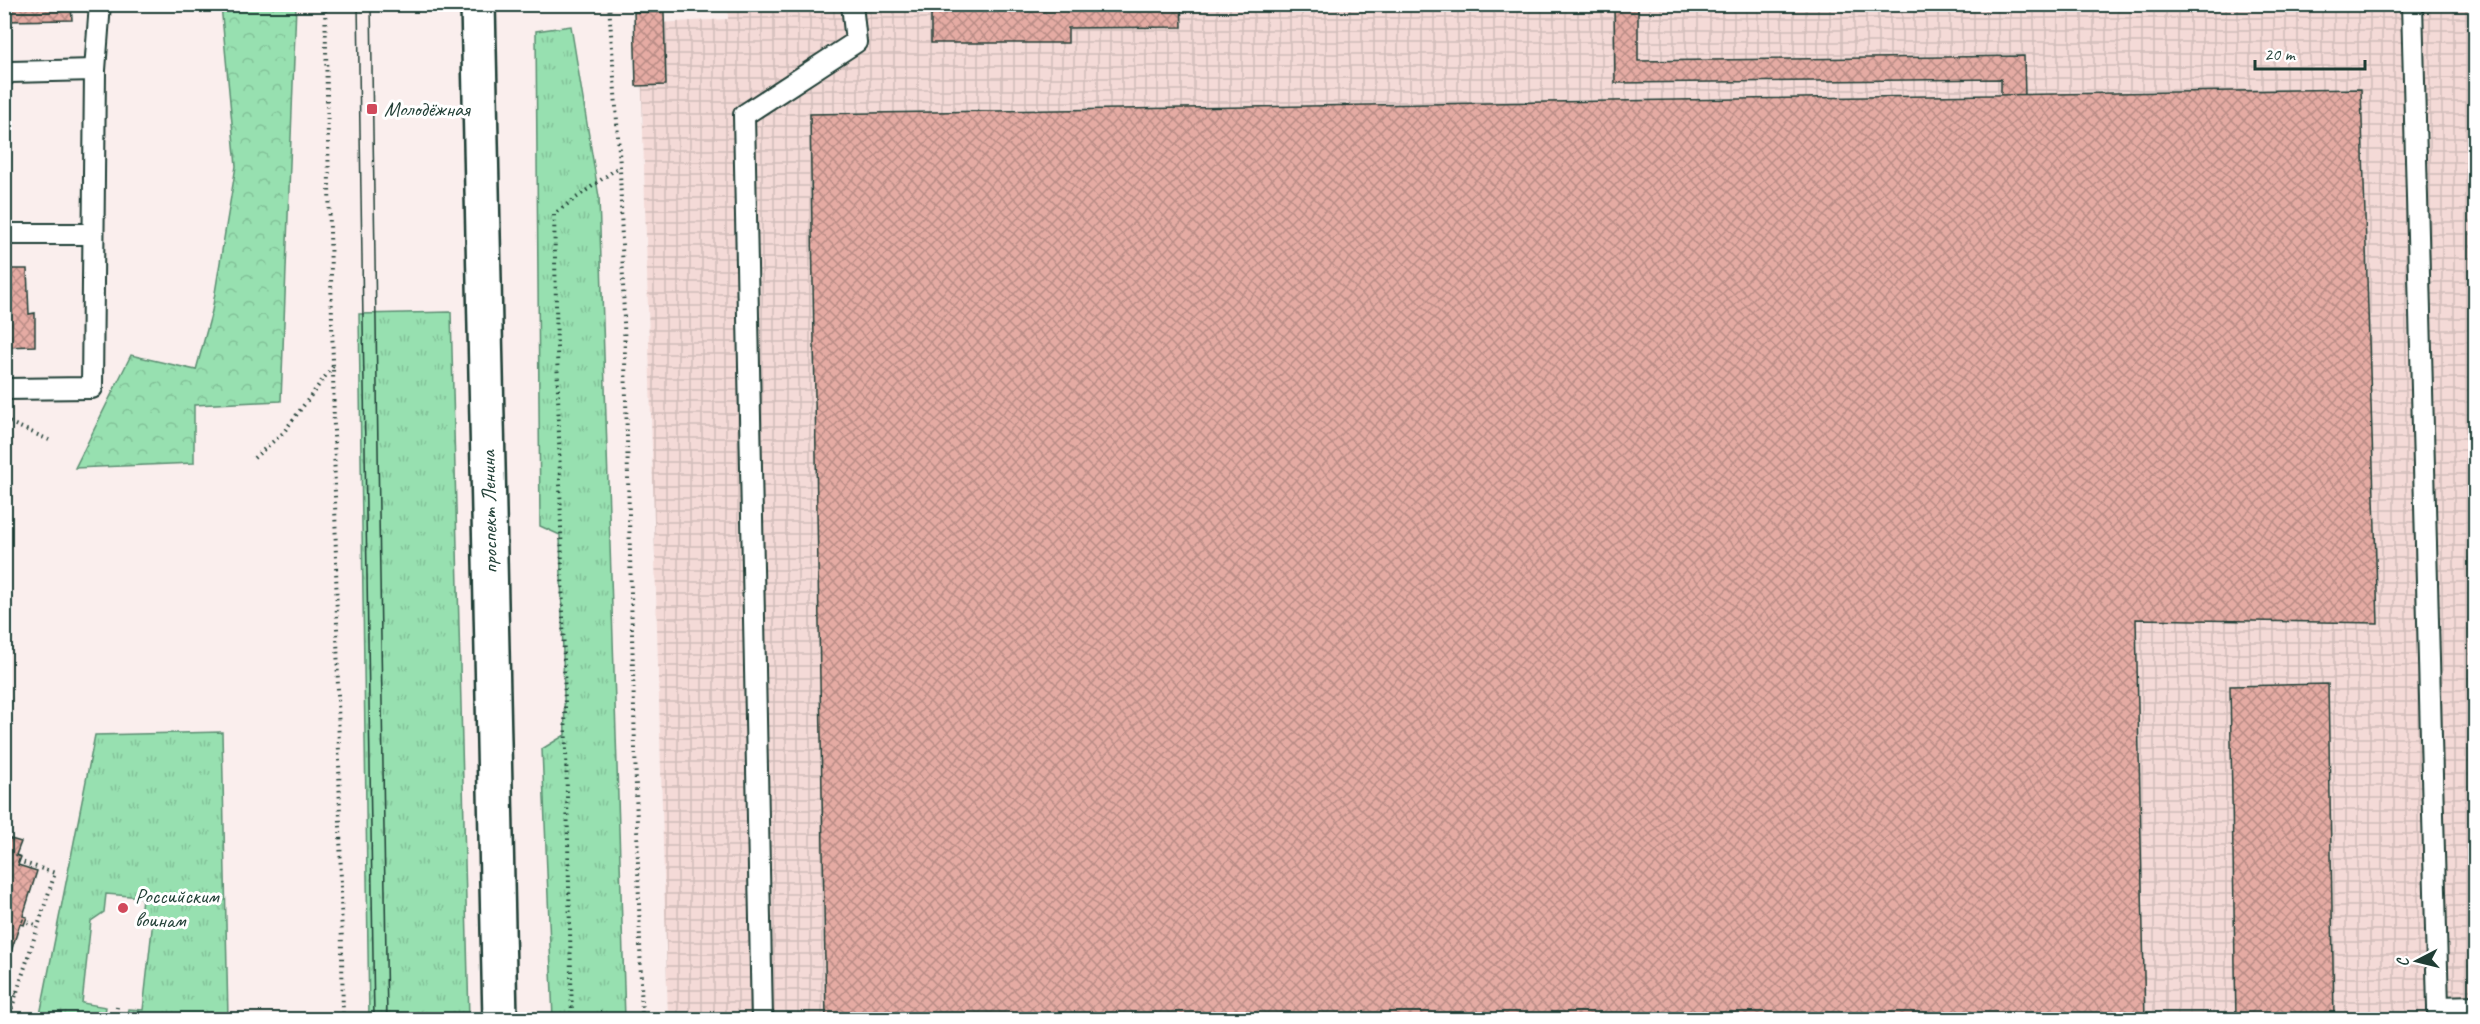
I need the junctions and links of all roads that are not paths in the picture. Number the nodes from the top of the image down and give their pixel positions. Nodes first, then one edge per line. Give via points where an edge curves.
1 (100, 4) edge
2 (477, 4) edge
3 (852, 4) edge
4 (2412, 4) edge
5 (95, 70) junction
6 (4, 76) edge
7 (4, 234) edge
8 (93, 234) junction
9 (4, 389) edge
10 (2475, 1006) edge
11 (2438, 1013) edge
12 (500, 1020) edge
13 (762, 1020) edge

1 - 5 lane
2 - 12 main road, проспект Ленина
3 - 13 lane via 855,42 744,115
4 - 11 lane
5 - 6 lane via 10,72
5 - 8 lane
7 - 8 lane
8 - 9 lane via 92,388
10 - 11 lane

